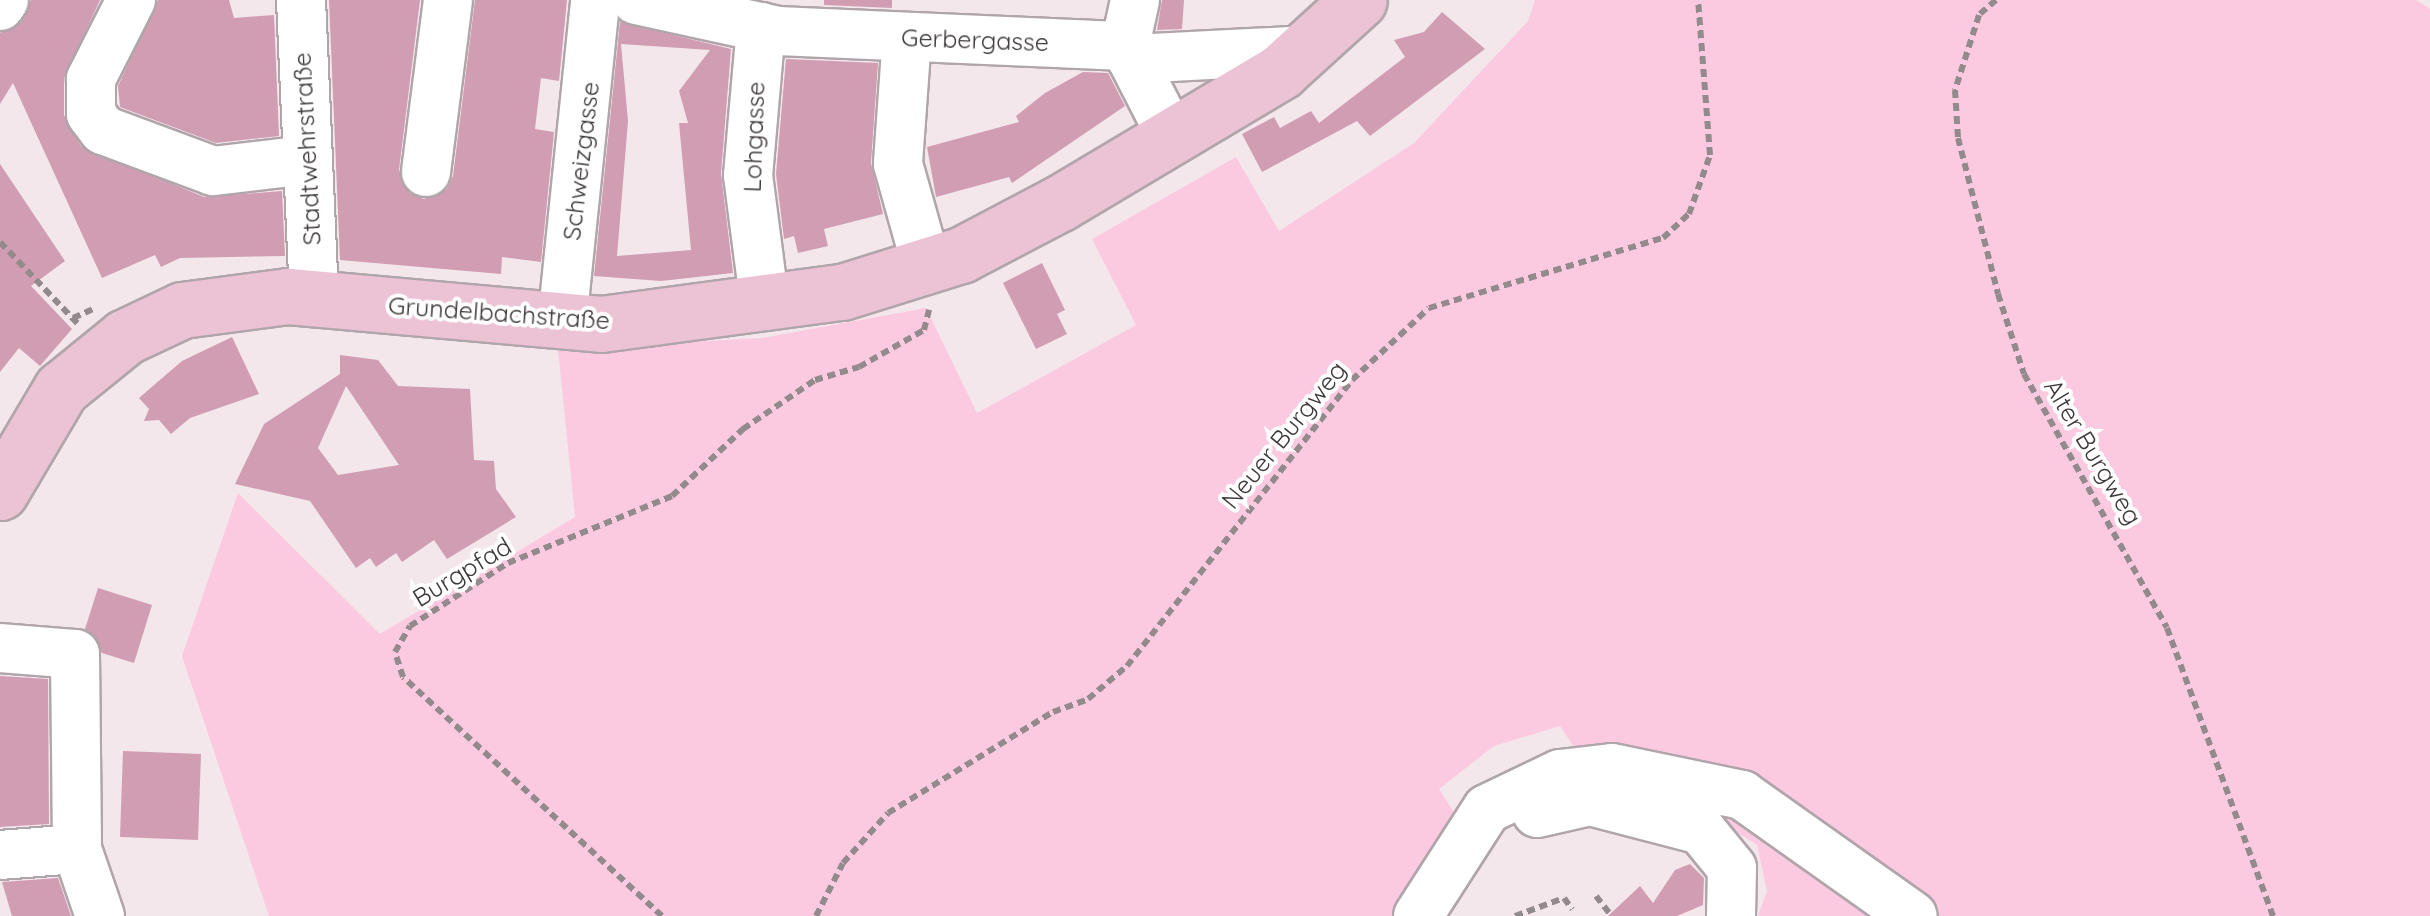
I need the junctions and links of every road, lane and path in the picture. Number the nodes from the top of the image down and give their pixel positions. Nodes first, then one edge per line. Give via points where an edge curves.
1 (130, 0) edge
2 (301, 0) edge
3 (448, 0) edge
4 (595, 0) edge
5 (636, 0) edge
6 (1135, 0) edge
7 (1358, 0) edge
8 (1698, 0) edge
9 (1996, 0) edge
10 (736, 15) edge
11 (882, 25) edge
12 (1309, 50) junction
13 (1128, 53) junction
14 (1173, 139) junction
15 (307, 160) junction
16 (426, 172) dead end
17 (0, 242) edge
18 (926, 268) junction
19 (314, 298) junction
20 (91, 304) dead end
21 (765, 306) junction
22 (562, 322) junction
23 (884, 353) dead end
24 (0, 492) edge
25 (0, 648) edge
26 (1458, 848) junction
27 (77, 849) junction
28 (0, 856) edge
29 (1596, 896) dead end
30 (1572, 909) dead end
31 (1610, 914) edge
32 (1908, 915) edge
33 (100, 916) edge
34 (662, 916) edge
35 (816, 916) edge
36 (1418, 916) edge
37 (1515, 916) edge
38 (1731, 916) edge
39 (2273, 916) edge

1 - 15 street via 91,80 90,114 103,130 213,171
2 - 15 street, Stadtwehrstraße
3 - 16 street
4 - 22 street, Schweizgasse
5 - 10 street, Gerbergasse
6 - 13 street
7 - 12 main road, Grundelbachstraße
8 - 35 path, Neuer Burgweg via 1710,156 1689,214 1663,238 1429,308 1352,380 1127,666 1088,699 1053,712 888,812 843,863
9 - 39 path, Alter Burgweg via 1979,15 1955,90 1958,138 1998,294 2024,374 2166,628
10 - 11 street, Gerbergasse
10 - 21 street, Lohgasse
11 - 13 street, Gerbergasse
11 - 18 street via 898,164
12 - 13 street, Gerbergasse
12 - 14 main road, Grundelbachstraße
13 - 14 street
14 - 18 main road, Grundelbachstraße via 998,238
15 - 19 street, Stadtwehrstraße
17 - 20 path via 73,318
18 - 21 main road, Grundelbachstraße
19 - 22 main road, Grundelbachstraße
19 - 24 main road, Grundelbachstraße via 213,304 124,337 61,389
21 - 22 main road, Grundelbachstraße
23 - 34 path, Burgpfad via 814,380 744,429 672,496 508,564 439,604 395,652 403,677
25 - 27 street via 76,654
26 - 32 street via 1487,809 1560,774 1612,768 1742,795
26 - 36 street
26 - 38 street via 1494,840 1534,814 1590,801 1659,814 1701,830 1732,868
27 - 28 street
27 - 33 street
29 - 31 path
30 - 37 path via 1564,898

